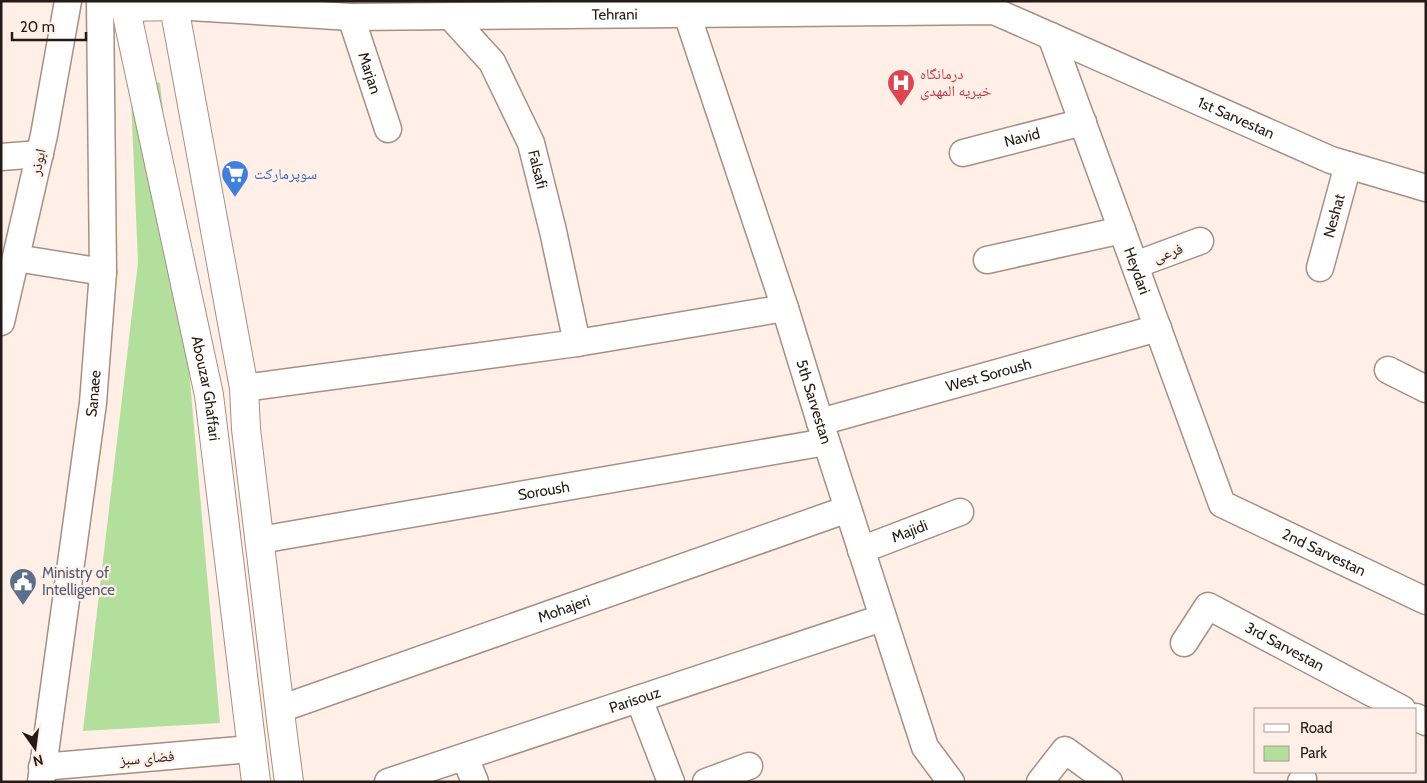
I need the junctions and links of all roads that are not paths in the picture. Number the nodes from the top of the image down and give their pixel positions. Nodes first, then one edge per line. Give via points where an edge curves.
1 (68, 1) edge
2 (100, 1) edge
3 (125, 4) edge
4 (173, 4) edge
5 (688, 14) junction
6 (451, 17) junction
7 (351, 18) junction
8 (1051, 36) junction
9 (1082, 122) junction
10 (388, 129) dead end
11 (963, 153) dead end
12 (40, 154) junction
13 (1, 157) edge
14 (1348, 165) junction
15 (1426, 188) edge
16 (1122, 230) junction
17 (1200, 242) dead end
18 (16, 258) junction
19 (987, 260) dead end
20 (1135, 265) junction
21 (1320, 268) dead end
22 (103, 272) junction
23 (785, 308) junction
24 (1, 322) edge
25 (1158, 328) junction
26 (577, 344) junction
27 (1388, 370) dead end
28 (244, 388) junction
29 (1426, 389) edge
30 (823, 432) junction
31 (1222, 504) joint
32 (848, 509) junction
33 (960, 512) dead end
34 (260, 540) junction
35 (861, 550) junction
36 (1426, 600) edge
37 (882, 618) junction
38 (1184, 643) dead end
39 (639, 699) junction
40 (1400, 708) edge
41 (280, 709) junction
42 (251, 749) junction
43 (465, 757) junction
44 (749, 766) dead end
45 (42, 775) edge
46 (256, 782) edge
47 (289, 782) edge
48 (388, 782) edge
49 (475, 782) edge
50 (670, 782) edge
51 (706, 782) edge
52 (951, 782) edge
53 (1040, 782) edge
54 (1109, 782) edge

1 - 12 street, ابوذر
2 - 22 street, Sanaee
3 - 4 main road
3 - 42 main road, Abouzar Ghaffari via 209,395
4 - 7 street, Tehrani
4 - 28 main road
5 - 6 street, Tehrani
5 - 8 street, Tehrani via 994,11
5 - 23 street, 5th Sarvestan
6 - 7 street, Tehrani
6 - 26 street, Falsafi via 492,62 531,143
7 - 10 street, Marjan
8 - 9 street, Heydari
8 - 14 street, 1st Sarvestan
9 - 11 street, Navid
9 - 16 street, Heydari
12 - 13 street
12 - 18 street, ابوذر
14 - 15 street, 1st Sarvestan
14 - 21 street, Neshat
16 - 19 street
16 - 20 street, Heydari
17 - 20 street, فرعی
18 - 22 street
18 - 24 street, ابوذر
20 - 25 street, Heydari
22 - 45 street, Sanaee via 93,403
23 - 26 street
23 - 30 street, 5th Sarvestan
25 - 30 street, West Soroush
25 - 31 street, Heydari
26 - 28 street
27 - 29 street
28 - 34 main road
30 - 32 street, 5th Sarvestan
30 - 34 street, Soroush
31 - 36 street, 2nd Sarvestan
32 - 35 street, 5th Sarvestan
32 - 41 street, Mohajeri
33 - 35 street, Majidi
34 - 41 main road
35 - 37 street, 5th Sarvestan
37 - 39 street, Parisouz
37 - 52 street, 5th Sarvestan via 925,747
38 - 40 street, 3rd Sarvestan via 1208,606
39 - 43 street, Parisouz
39 - 50 street
41 - 47 main road
42 - 45 street, فضای سبز
42 - 46 main road, Abouzar Ghaffari
43 - 48 street, Parisouz
43 - 49 street
44 - 51 street
53 - 54 street via 1065,750

